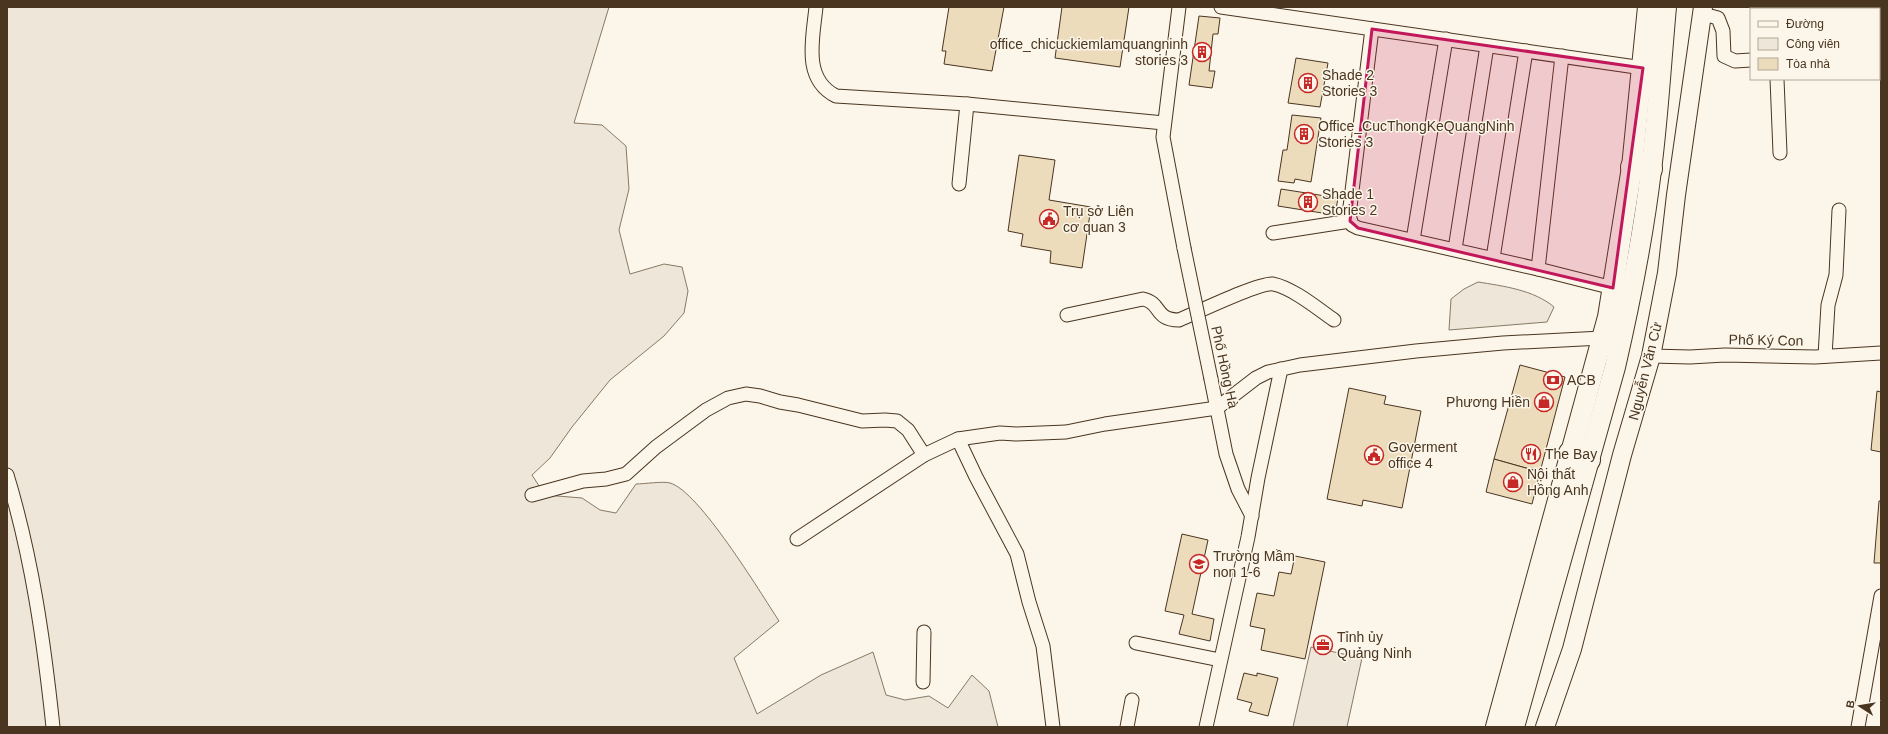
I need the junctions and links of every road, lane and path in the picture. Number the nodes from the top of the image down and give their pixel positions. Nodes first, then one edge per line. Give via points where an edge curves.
1 (816, 7) edge
2 (1179, 7) edge
3 (1221, 7) edge
4 (1648, 7) edge
5 (1666, 7) edge
6 (1703, 10) edge
7 (1372, 29) junction
8 (1446, 39) junction
9 (1487, 46) junction
10 (1526, 52) junction
11 (1562, 56) junction
12 (1750, 60) edge
13 (1642, 68) junction
14 (1777, 80) edge
15 (967, 104) junction
16 (1164, 123) junction
17 (1780, 153) dead end
18 (1642, 168) junction
19 (959, 184) dead end
20 (1839, 210) dead end
21 (1350, 221) junction
22 (1273, 233) dead end
23 (1413, 240) junction
24 (1454, 249) junction
25 (1493, 258) junction
26 (1538, 269) junction
27 (1613, 288) junction
28 (1067, 315) dead end
29 (1334, 320) dead end
30 (1602, 338) junction
31 (1877, 355) edge
32 (1651, 356) junction
33 (1825, 356) junction
34 (1281, 369) junction
35 (1217, 408) junction
36 (958, 439) junction
37 (924, 455) junction
38 (1580, 456) junction
39 (7, 475) edge
40 (532, 495) dead end
41 (1252, 516) junction
42 (797, 539) dead end
43 (1881, 596) edge
44 (924, 632) dead end
45 (1136, 643) dead end
46 (1220, 660) junction
47 (923, 682) dead end
48 (1132, 700) dead end
49 (53, 727) edge
50 (1053, 727) edge
51 (1127, 727) edge
52 (1206, 727) edge
53 (1496, 727) edge
54 (1514, 727) edge
55 (1545, 727) edge
56 (1858, 727) edge

1 - 15 street via 811,59 819,83 828,92 836,96
2 - 16 street, Phố Hồng Hà
3 - 7 street
4 - 13 main road
5 - 18 main road
6 - 12 street via 1718,18 1721,24 1724,56 1735,61
6 - 32 street, Nguyễn Văn Cừ via 1667,273
7 - 8 street
7 - 21 street
8 - 9 street
8 - 23 street
9 - 10 street
9 - 24 street
10 - 11 street
10 - 25 street
11 - 13 street
11 - 26 street
13 - 18 main road
14 - 17 street
15 - 16 street
15 - 19 street
16 - 35 street, Phố Hồng Hà, bridge via 1164,147
18 - 27 main road
18 - 38 main road via 1636,274 1624,331
20 - 33 street via 1836,275 1828,305
21 - 22 street
21 - 23 street via 1358,228
23 - 24 street
24 - 25 street
25 - 26 street
26 - 27 street
27 - 30 main road
28 - 29 street via 1143,299 1155,305 1161,315 1168,320 1179,320 1256,287 1272,284 1302,298
30 - 34 street via 1424,350
30 - 38 main road
31 - 33 street, Phố Ký Con
32 - 33 street, Phố Ký Con
32 - 55 street, Nguyễn Văn Cừ via 1620,463 1572,649
34 - 35 street via 1256,378
34 - 41 street
35 - 36 street via 1066,432 1000,433
35 - 41 street, Phố Hồng Hà via 1226,454
36 - 37 street
36 - 50 street via 1017,554 1029,602 1044,646
37 - 40 street via 908,430 897,421 862,421 746,394 728,398 706,410 656,447 626,474 583,481
37 - 42 street
38 - 53 main road
38 - 54 main road
39 - 49 street via 31,574 45,651
41 - 46 street
43 - 56 street
44 - 47 street
45 - 46 street
46 - 52 street
48 - 51 street

